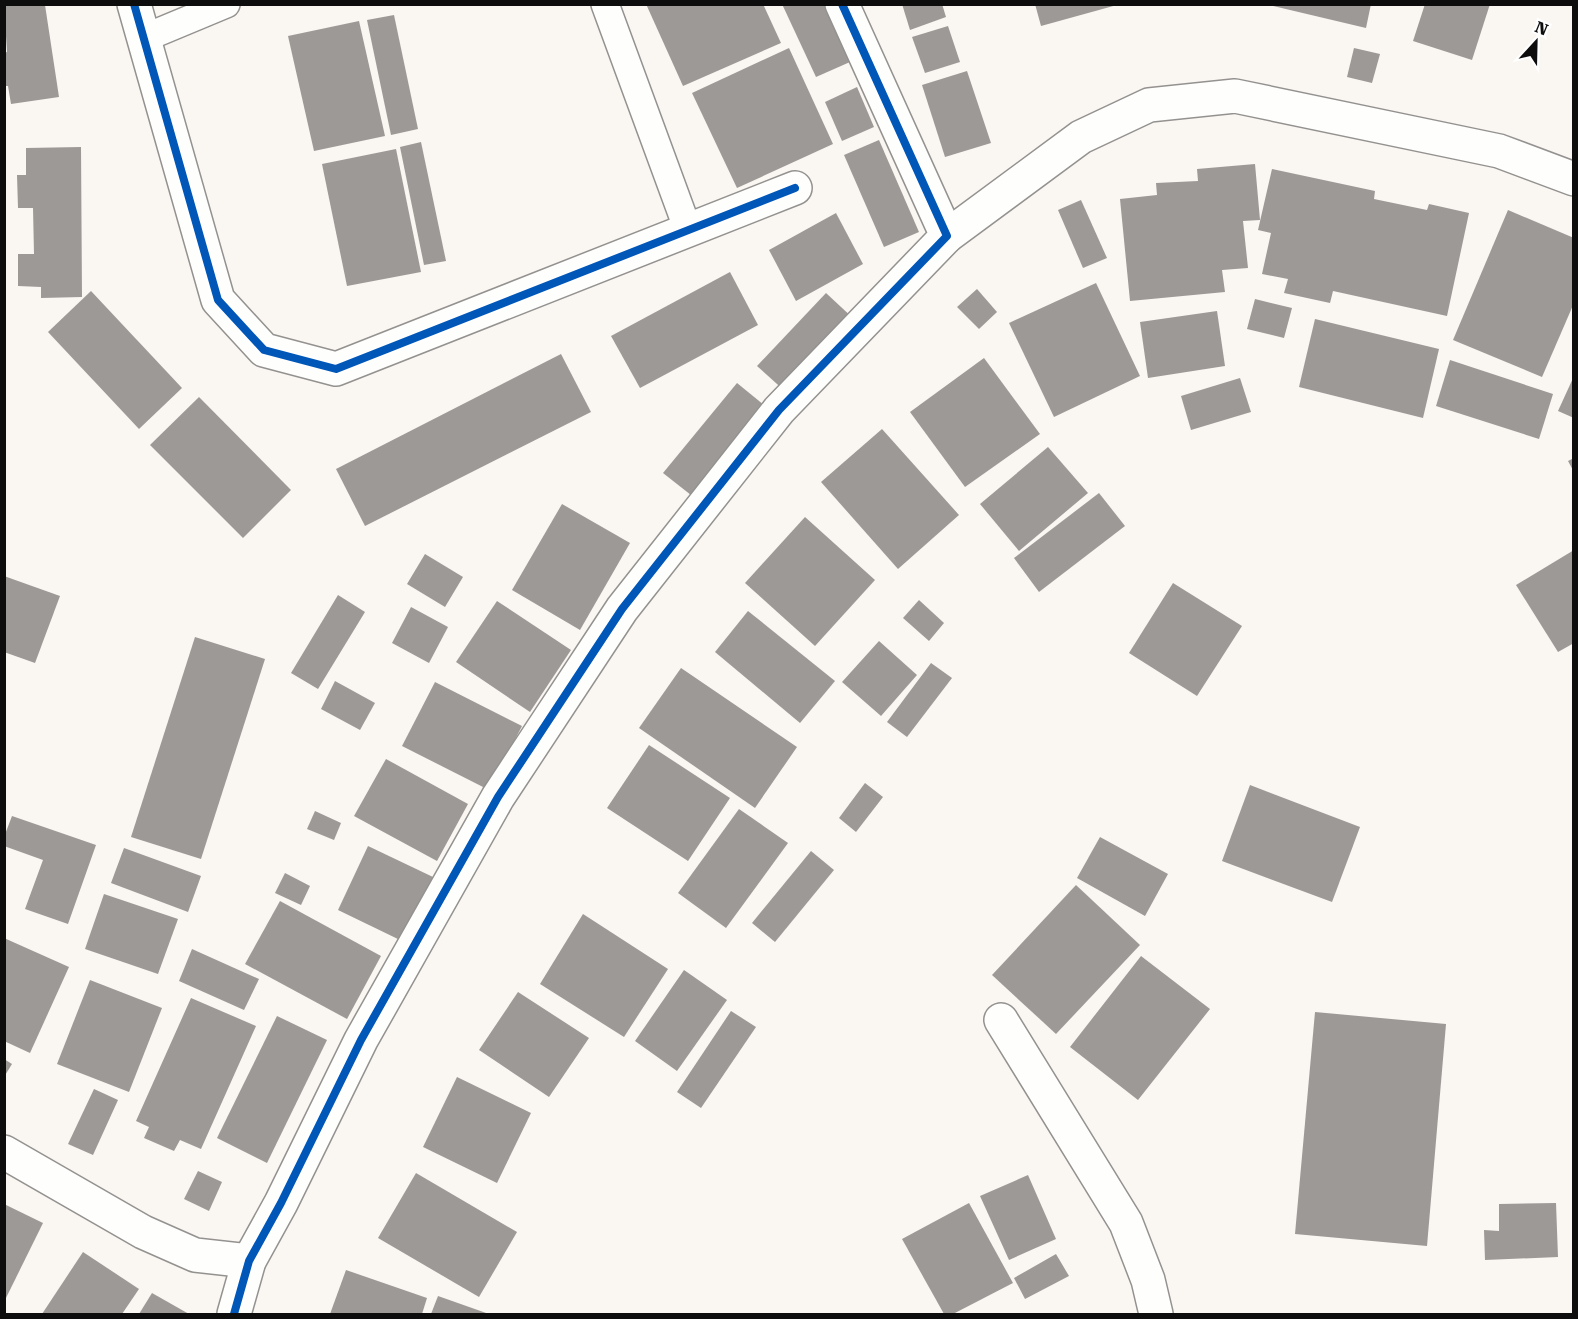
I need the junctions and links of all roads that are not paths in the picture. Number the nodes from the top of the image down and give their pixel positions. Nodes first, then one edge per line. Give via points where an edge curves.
1 (134, 4) edge
2 (226, 4) edge
3 (604, 4) edge
4 (842, 4) edge
5 (142, 39) junction
6 (1574, 178) edge
7 (795, 188) dead end
8 (688, 230) junction
9 (947, 236) junction
10 (1001, 1020) dead end
11 (4, 1152) edge
12 (249, 1261) junction
13 (234, 1314) edge
14 (1156, 1314) edge

1 - 5 street
2 - 5 lane
3 - 8 lane
4 - 9 street
5 - 8 street via 218,300 264,350 336,369
6 - 9 street via 1499,151 1235,96 1149,105 1081,137
7 - 8 street
9 - 12 street via 779,410 622,609 498,797 361,1040
10 - 14 street via 1126,1222
11 - 12 street via 143,1232 195,1255
12 - 13 street

